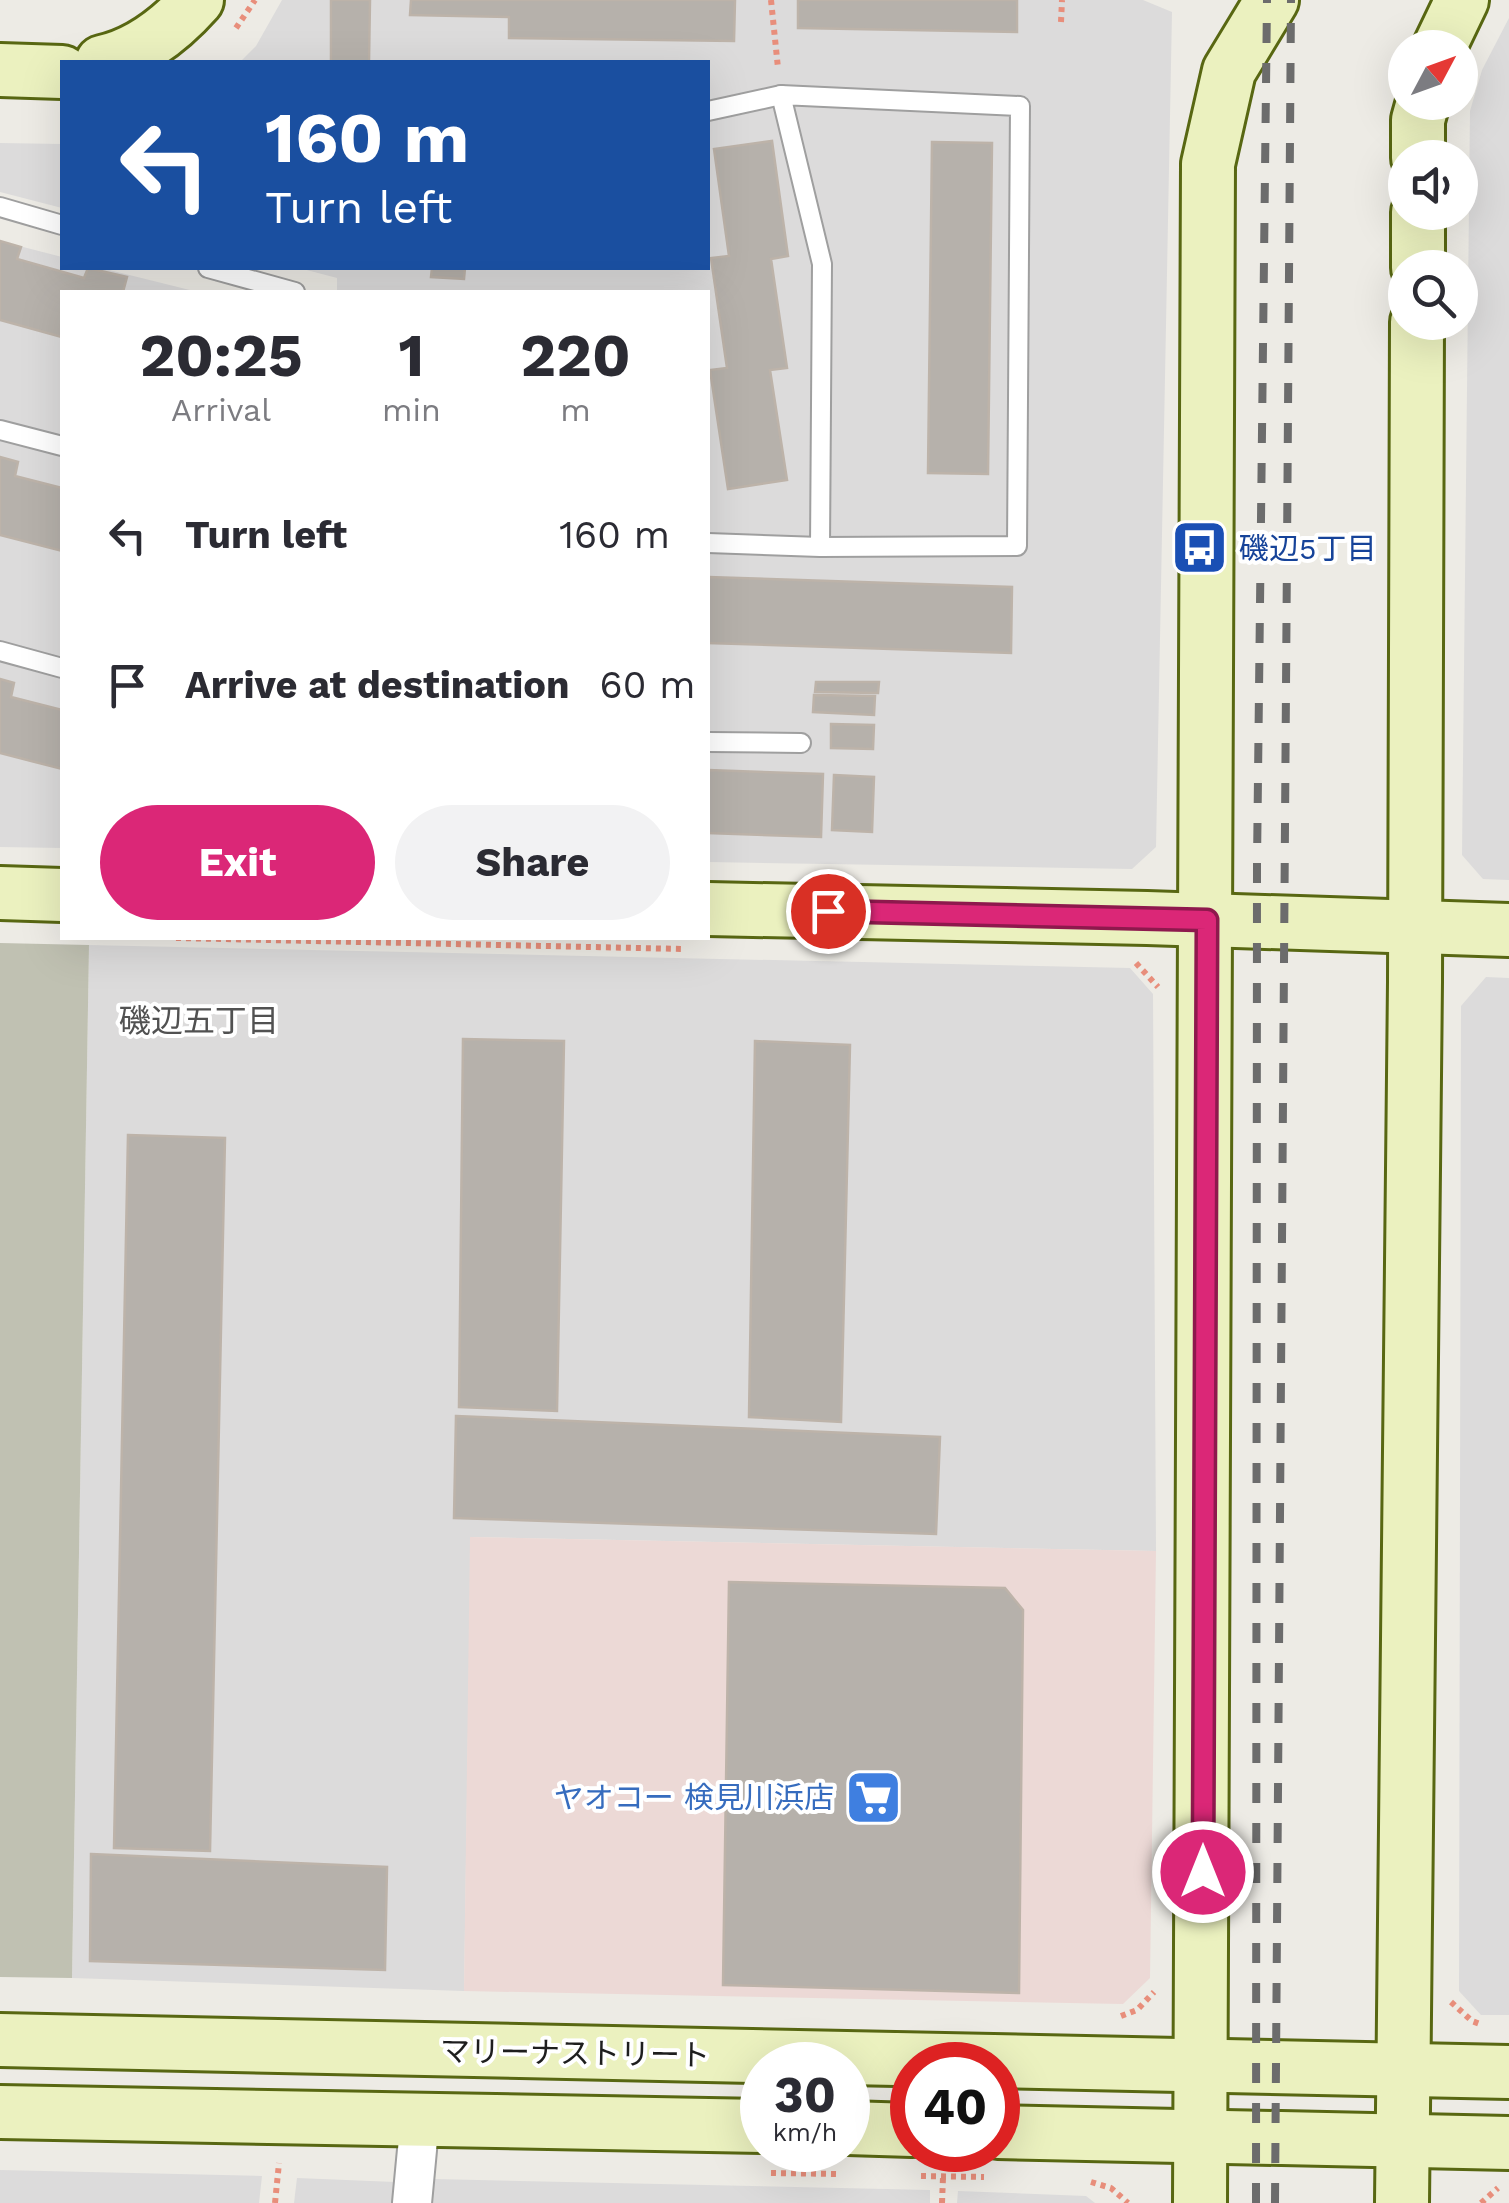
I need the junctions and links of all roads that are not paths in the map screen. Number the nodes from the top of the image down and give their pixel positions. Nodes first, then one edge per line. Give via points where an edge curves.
1 (197, 0) edge
2 (1272, 0) edge
3 (1462, 0) edge
4 (1448, 30) edge
5 (107, 60) edge
6 (0, 70) edge
7 (60, 72) edge
8 (780, 94) junction
9 (710, 111) edge
10 (0, 207) edge
11 (60, 224) edge
12 (215, 270) edge
13 (288, 290) edge
14 (1418, 340) edge
15 (0, 430) edge
16 (60, 445) edge
17 (710, 543) edge
18 (820, 547) junction
19 (0, 651) edge
20 (60, 667) edge
21 (710, 742) edge
22 (801, 743) dead end
23 (0, 893) edge
24 (60, 894) edge
25 (1207, 920) junction
26 (710, 929) edge
27 (1416, 929) junction
28 (1509, 930) edge
29 (0, 2040) edge
30 (1502, 2049) edge
31 (1202, 2066) junction
32 (1404, 2070) junction
33 (0, 2112) edge
34 (420, 2118) junction
35 (1200, 2137) junction
36 (1402, 2140) junction
37 (1509, 2143) edge
38 (740, 2147) edge
39 (1020, 2153) edge
40 (412, 2203) edge
41 (1200, 2203) edge
42 (1402, 2203) edge

1 - 5 street via 147,43
2 - 25 street via 1229,71 1208,164
3 - 4 street
6 - 7 street
8 - 9 lane
8 - 18 lane via 822,264
8 - 18 lane via 1020,106 1017,546
10 - 11 lane
12 - 13 lane
14 - 27 street
15 - 16 lane
17 - 18 lane
19 - 20 lane
21 - 22 lane
23 - 24 street
25 - 26 street
25 - 27 street
25 - 31 street
27 - 28 street
27 - 32 street
29 - 31 street, マリーナストリート
30 - 32 street, マリーナストリート
31 - 32 street, マリーナストリート
31 - 35 street
32 - 36 street
33 - 34 street
34 - 38 street
34 - 40 street
35 - 36 street
35 - 39 street
35 - 41 street
36 - 37 street
36 - 42 street

